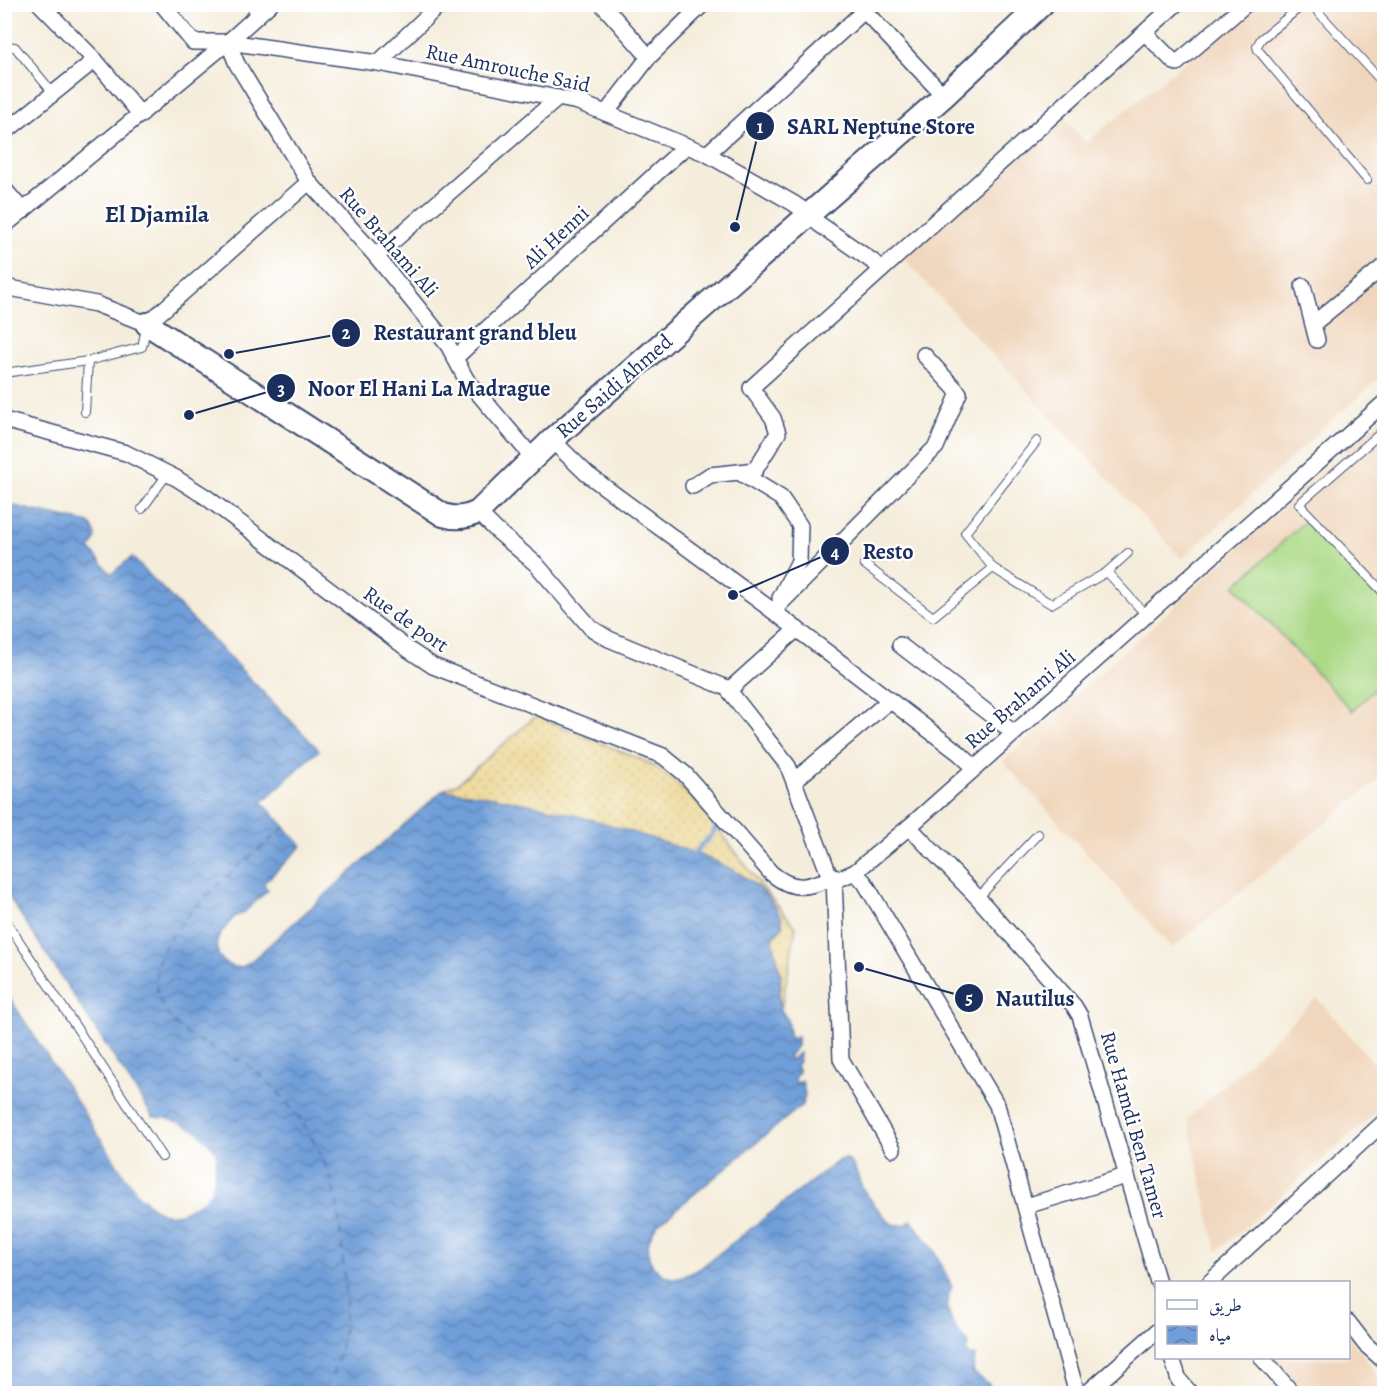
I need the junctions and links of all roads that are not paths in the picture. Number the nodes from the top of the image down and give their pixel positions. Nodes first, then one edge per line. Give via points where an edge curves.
1 (40, 4) edge
2 (162, 4) edge
3 (270, 4) edge
4 (440, 4) edge
5 (602, 4) edge
6 (703, 4) edge
7 (1042, 4) edge
8 (1176, 4) edge
9 (1246, 4) edge
10 (1304, 4) edge
11 (1311, 4) edge
12 (861, 8) edge
13 (253, 10) edge
14 (1145, 33) junction
15 (228, 42) junction
16 (4, 46) edge
17 (649, 57) junction
18 (95, 60) junction
19 (378, 63) junction
20 (1384, 84) edge
21 (53, 93) junction
22 (944, 96) junction
23 (558, 98) junction
24 (606, 113) junction
25 (141, 115) junction
26 (4, 133) edge
27 (685, 147) junction
28 (707, 154) junction
29 (1367, 180) dead end
30 (309, 182) junction
31 (4, 189) edge
32 (23, 210) junction
33 (809, 214) junction
34 (4, 226) edge
35 (376, 256) junction
36 (1384, 266) edge
37 (882, 268) junction
38 (1303, 286) dead end
39 (4, 287) edge
40 (147, 324) junction
41 (1313, 324) junction
42 (1317, 340) dead end
43 (924, 355) dead end
44 (455, 358) junction
45 (88, 361) junction
46 (4, 373) edge
47 (1384, 403) edge
48 (84, 412) dead end
49 (4, 420) edge
50 (1384, 430) edge
51 (552, 440) junction
52 (1037, 441) dead end
53 (532, 458) junction
54 (738, 472) junction
55 (168, 473) junction
56 (693, 486) dead end
57 (142, 509) dead end
58 (478, 512) junction
59 (1128, 553) dead end
60 (864, 564) dead end
61 (993, 568) junction
62 (1107, 572) junction
63 (1384, 593) edge
64 (773, 611) junction
65 (1146, 615) junction
66 (797, 629) junction
67 (900, 645) dead end
68 (729, 690) junction
69 (889, 701) junction
70 (1014, 733) junction
71 (975, 768) junction
72 (794, 781) junction
73 (909, 827) junction
74 (1038, 834) dead end
75 (855, 872) junction
76 (834, 877) junction
77 (978, 898) junction
78 (4, 918) edge
79 (1384, 1122) edge
80 (893, 1149) dead end
81 (162, 1157) dead end
82 (1126, 1176) junction
83 (1026, 1206) junction
84 (1158, 1281) edge
85 (1211, 1281) edge
86 (1350, 1325) edge
87 (1155, 1333) edge
88 (1172, 1359) edge
89 (1263, 1359) edge
90 (1384, 1361) edge
91 (1077, 1394) edge
92 (1086, 1394) edge
93 (1191, 1394) edge
94 (1293, 1394) edge

1 - 18 street
2 - 15 street, Rue Amrouche Said via 193,42
3 - 13 street
4 - 19 street
5 - 17 street
6 - 17 street
7 - 22 street, Rue Saidi Ahmed
8 - 14 street
9 - 14 street via 1178,63
10 - 29 lane via 1261,39 1258,50
11 - 20 lane
12 - 22 street
12 - 28 street
13 - 15 street
14 - 37 street
15 - 19 street, Rue Amrouche Said
15 - 25 street
15 - 30 street, Rue Brahami Ali via 237,64
16 - 21 lane via 15,47
17 - 24 street
18 - 21 street
18 - 25 street
19 - 23 street, Rue Amrouche Said
21 - 26 street
22 - 33 street, Rue Saidi Ahmed
23 - 24 street, Rue Amrouche Said
23 - 35 street
24 - 27 street, Rue Amrouche Said
25 - 32 street
27 - 28 street, Rue Amrouche Said
27 - 44 street, Ali Henni
28 - 33 street, Rue Amrouche Said
30 - 35 street, Rue Brahami Ali
30 - 40 street
31 - 32 street
32 - 34 street
33 - 37 street, Rue Amrouche Said
33 - 51 street, Rue Saidi Ahmed
35 - 44 street, Rue Brahami Ali
36 - 41 street
37 - 54 street via 750,388 773,418 778,433 755,470
38 - 41 street
39 - 40 street via 96,304
40 - 45 lane via 142,347
40 - 58 street via 443,515 465,518
41 - 42 street
43 - 64 street via 959,393 936,447
44 - 53 street, Rue Brahami Ali via 466,379
45 - 46 lane
45 - 48 lane
47 - 65 street, Rue Brahami Ali
49 - 55 street, Rue de port via 126,453
50 - 63 lane via 1299,504
51 - 53 street, Rue Saidi Ahmed
51 - 64 street, Rue Brahami Ali via 587,474
52 - 61 lane via 965,533
53 - 58 street, Rue Saidi Ahmed
54 - 56 street via 710,475
54 - 64 street via 781,498 800,526 799,561
55 - 57 lane
55 - 76 street, Rue de port via 433,666 663,756 685,774 779,880 808,887
58 - 68 street via 536,564 591,628
59 - 62 lane
60 - 61 lane via 933,617
61 - 62 lane via 1051,604
62 - 65 lane
64 - 66 street, Rue Brahami Ali
65 - 70 street, Rue Brahami Ali
66 - 68 street
66 - 69 street, Rue Brahami Ali
67 - 70 street
68 - 72 street via 788,766
69 - 71 street, Rue Brahami Ali
69 - 72 street
70 - 71 street, Rue Brahami Ali
71 - 73 street
72 - 76 street via 827,869
73 - 75 street
73 - 77 street, Rue Hamdi Ben Tamer
74 - 77 lane
75 - 76 street, Rue de port via 844,878
75 - 83 street via 866,883 997,1105
76 - 80 street via 841,1059
77 - 82 street, Rue Hamdi Ben Tamer via 1080,1016
78 - 81 lane
79 - 85 street
82 - 83 street
82 - 84 street, Rue Hamdi Ben Tamer
83 - 91 street
86 - 90 street
87 - 92 street
88 - 93 street via 1179,1380
89 - 94 street

